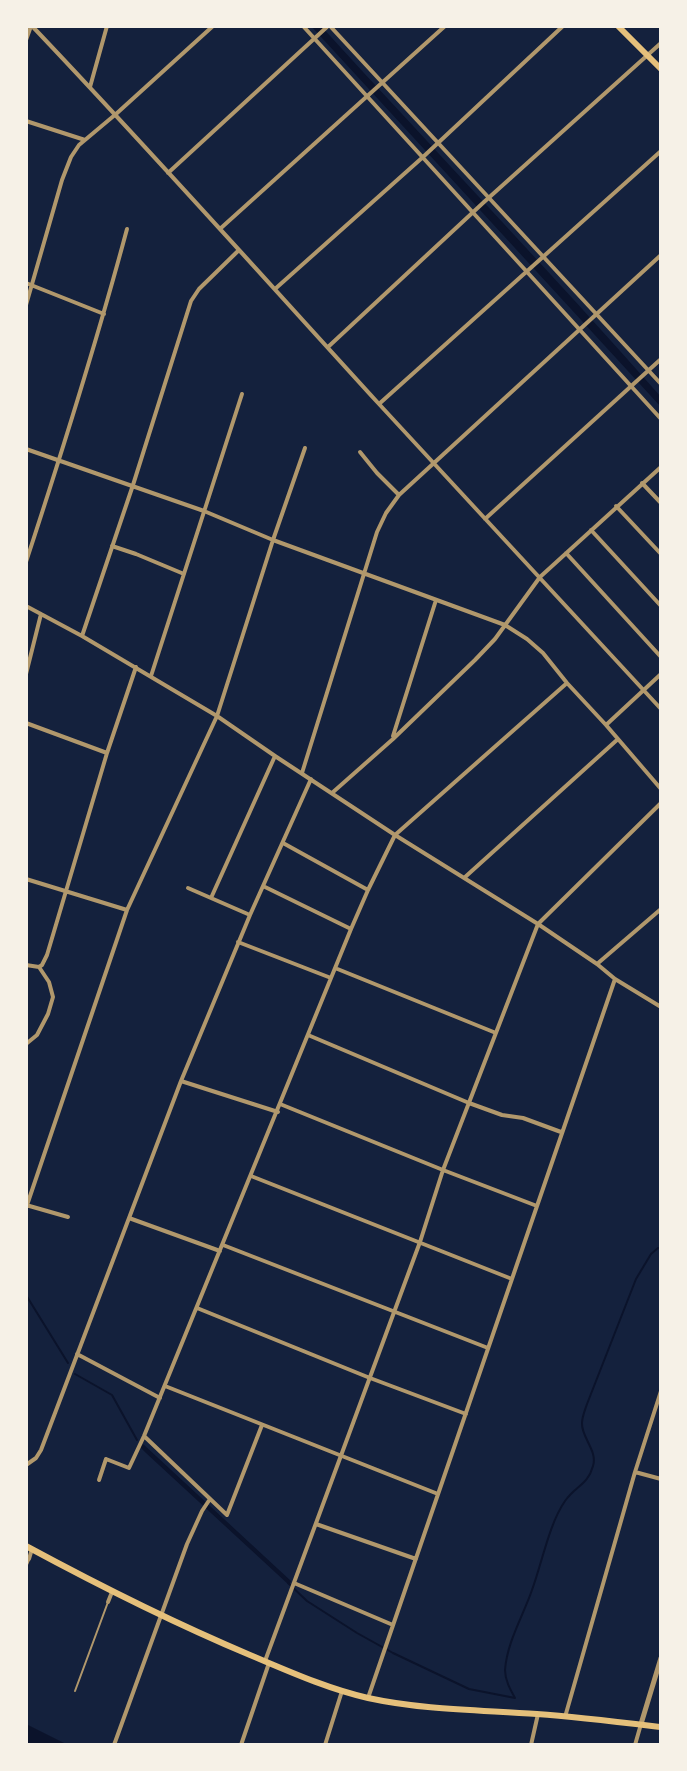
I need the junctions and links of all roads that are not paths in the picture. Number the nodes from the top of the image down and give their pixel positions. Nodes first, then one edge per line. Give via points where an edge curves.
1 (31, 26) edge
2 (107, 26) edge
3 (213, 26) edge
4 (303, 26) edge
5 (444, 26) edge
6 (563, 26) edge
7 (618, 26) edge
8 (328, 27) edge
9 (316, 37) junction
10 (26, 40) edge
11 (661, 43) edge
12 (647, 55) junction
13 (661, 69) edge
14 (380, 85) junction
15 (90, 87) junction
16 (367, 98) junction
17 (116, 114) junction
18 (26, 121) edge
19 (85, 140) junction
20 (437, 144) junction
21 (661, 151) edge
22 (425, 155) junction
23 (168, 173) junction
24 (489, 198) junction
25 (474, 212) junction
26 (221, 228) junction
27 (127, 229) dead end
28 (240, 250) junction
29 (661, 255) edge
30 (542, 258) junction
31 (527, 273) junction
32 (26, 283) edge
33 (33, 285) junction
34 (275, 289) junction
35 (26, 305) edge
36 (596, 313) junction
37 (104, 314) junction
38 (579, 329) junction
39 (328, 347) junction
40 (661, 359) edge
41 (647, 372) junction
42 (661, 384) edge
43 (630, 386) junction
44 (242, 394) dead end
45 (380, 404) junction
46 (661, 419) edge
47 (304, 448) dead end
48 (26, 449) edge
49 (360, 452) dead end
50 (60, 460) junction
51 (434, 462) junction
52 (661, 467) edge
53 (642, 483) junction
54 (133, 485) junction
55 (399, 495) junction
56 (661, 503) edge
57 (616, 506) junction
58 (204, 511) junction
59 (486, 519) junction
60 (591, 530) junction
61 (273, 540) junction
62 (112, 546) junction
63 (566, 553) junction
64 (661, 554) edge
65 (26, 562) edge
66 (184, 574) junction
67 (364, 574) junction
68 (540, 577) junction
69 (436, 600) junction
70 (26, 606) edge
71 (661, 606) edge
72 (41, 614) junction
73 (505, 625) junction
74 (82, 636) junction
75 (661, 657) edge
76 (136, 668) junction
77 (26, 674) edge
78 (661, 674) edge
79 (151, 676) junction
80 (567, 682) junction
81 (644, 690) junction
82 (661, 709) edge
83 (217, 716) junction
84 (26, 723) edge
85 (606, 725) junction
86 (393, 738) junction
87 (618, 739) junction
88 (107, 753) junction
89 (275, 756) junction
90 (302, 774) junction
91 (311, 779) junction
92 (661, 789) edge
93 (332, 793) junction
94 (661, 803) edge
95 (395, 835) junction
96 (283, 843) junction
97 (464, 878) junction
98 (26, 879) edge
99 (263, 886) junction
100 (188, 888) dead end
101 (368, 890) junction
102 (66, 891) junction
103 (211, 898) junction
104 (661, 909) edge
105 (128, 910) junction
106 (250, 915) junction
107 (538, 924) junction
108 (351, 929) junction
109 (238, 942) junction
110 (597, 964) junction
111 (26, 965) edge
112 (39, 967) junction
113 (335, 968) junction
114 (331, 978) junction
115 (615, 979) junction
116 (660, 1006) edge
117 (496, 1034) junction
118 (308, 1035) junction
119 (26, 1044) edge
120 (181, 1080) junction
121 (469, 1102) junction
122 (280, 1104) junction
123 (278, 1112) junction
124 (561, 1132) junction
125 (443, 1170) junction
126 (251, 1176) junction
127 (27, 1206) edge
128 (537, 1206) junction
129 (68, 1216) dead end
130 (129, 1218) junction
131 (420, 1242) junction
132 (222, 1246) junction
133 (220, 1251) junction
134 (512, 1279) junction
135 (197, 1308) junction
136 (393, 1312) junction
137 (488, 1348) junction
138 (77, 1354) junction
139 (370, 1378) junction
140 (165, 1386) junction
141 (661, 1391) edge
142 (160, 1398) junction
143 (466, 1414) junction
144 (262, 1425) junction
145 (144, 1436) junction
146 (340, 1456) junction
147 (26, 1465) edge
148 (635, 1472) junction
149 (661, 1479) edge
150 (98, 1480) dead end
151 (438, 1494) junction
152 (209, 1500) junction
153 (316, 1524) junction
154 (29, 1548) edge
155 (29, 1559) joint
156 (416, 1559) junction
157 (26, 1567) edge
158 (294, 1584) junction
159 (112, 1592) junction
160 (108, 1602) joint
161 (162, 1616) junction
162 (393, 1625) junction
163 (661, 1658) edge
164 (267, 1662) junction
165 (74, 1691) dead end
166 (342, 1691) junction
167 (368, 1698) junction
168 (538, 1714) junction
169 (565, 1717) junction
170 (641, 1724) junction
171 (661, 1727) edge
172 (114, 1745) edge
173 (241, 1745) edge
174 (325, 1745) edge
175 (531, 1745) edge
176 (635, 1745) edge

1 - 10 street
1 - 15 street
2 - 15 street
3 - 17 street
4 - 9 street
5 - 14 street
6 - 20 street
7 - 12 main road
8 - 9 street
8 - 14 street
9 - 16 street
9 - 23 street
11 - 12 street
12 - 13 main road
12 - 24 street
14 - 16 street
14 - 20 street
15 - 17 street
16 - 22 street
16 - 26 street
17 - 19 street
17 - 23 street
18 - 19 street
19 - 33 street via 72,157 62,180
20 - 22 street
20 - 24 street
21 - 30 street
22 - 25 street
22 - 34 street
23 - 26 street
24 - 25 street
24 - 30 street
25 - 31 street
25 - 39 street
26 - 28 street
27 - 37 street
28 - 34 street
28 - 54 street via 199,289 192,301
29 - 36 street
30 - 31 street
30 - 36 street
31 - 38 street
31 - 45 street
32 - 33 street
33 - 35 street
33 - 37 street
34 - 39 street
36 - 38 street
36 - 41 street
37 - 50 street
38 - 43 street
38 - 51 street
39 - 45 street
40 - 41 street
41 - 42 street
41 - 43 street
43 - 46 street
43 - 59 street
44 - 58 street
45 - 51 street
47 - 61 street
48 - 50 street
49 - 55 street
50 - 54 street
50 - 65 street
51 - 55 street
51 - 59 street
52 - 53 street
53 - 56 street
53 - 57 street
54 - 58 street
54 - 62 street
55 - 67 street via 377,532
57 - 60 street
57 - 64 street
58 - 61 street
58 - 66 street
59 - 68 street
60 - 63 street
60 - 71 street
61 - 67 street
61 - 83 street
62 - 66 street
62 - 74 street
63 - 68 street
63 - 75 street
66 - 79 street
67 - 69 street
67 - 90 street
68 - 73 street
68 - 81 street
69 - 73 street
69 - 86 street
70 - 72 street
72 - 74 street
72 - 77 street
73 - 80 street via 543,653
73 - 86 street via 475,660
74 - 76 street
76 - 79 street
76 - 88 street
78 - 81 street
79 - 83 street
80 - 85 street
80 - 95 street
81 - 82 street
81 - 85 street
83 - 89 street
83 - 105 street
84 - 88 street
85 - 87 street
86 - 93 street
87 - 92 street
87 - 97 street
88 - 102 street
89 - 90 street
89 - 103 street
90 - 91 street
91 - 93 street
91 - 96 street
93 - 95 street
94 - 107 street
95 - 97 street
95 - 101 street
96 - 99 street
96 - 101 street
97 - 107 street
98 - 102 street
99 - 106 street
99 - 108 street
100 - 103 street
101 - 108 street
102 - 105 street
102 - 112 street via 47,955
103 - 106 street
104 - 110 street
105 - 127 street
106 - 109 street
107 - 110 street
107 - 117 street
108 - 113 street
109 - 114 street
109 - 120 street
110 - 115 street
111 - 112 street
112 - 119 street via 54,997 38,1035
113 - 114 street
113 - 117 street
114 - 118 street
115 - 116 street
115 - 124 street
117 - 121 street
118 - 121 street
118 - 122 street
120 - 123 street
120 - 130 street
121 - 124 street
121 - 125 street
122 - 123 street
122 - 125 street
123 - 126 street
124 - 128 street
125 - 128 street
125 - 131 street
126 - 131 street
126 - 132 street
127 - 129 street
128 - 134 street
130 - 133 street
130 - 138 street
131 - 134 street
131 - 136 street
132 - 133 street
132 - 136 street
133 - 135 street
134 - 137 street
135 - 139 street
135 - 140 street
136 - 137 street
136 - 139 street
137 - 143 street
138 - 142 street
138 - 147 street via 41,1450
139 - 143 street
139 - 146 street
140 - 142 street
140 - 144 street
141 - 148 street
142 - 145 street
143 - 151 street
144 - 146 street
144 - 152 street via 227,1515
145 - 150 street via 129,1468 106,1459
145 - 152 street
146 - 151 street
146 - 153 street
148 - 149 street
148 - 169 street
151 - 156 street
152 - 161 street via 187,1544
153 - 156 street
153 - 158 street
154 - 155 street
154 - 159 main road
155 - 157 lane
156 - 162 street
158 - 162 street
158 - 164 street
159 - 160 street
159 - 161 main road
160 - 165 lane
161 - 164 main road
161 - 172 street
162 - 167 street
163 - 170 street
164 - 166 main road
164 - 173 street
166 - 167 main road
166 - 174 street
167 - 168 main road via 468,1710
168 - 169 main road
168 - 175 street
169 - 170 main road
170 - 171 main road
170 - 176 street

